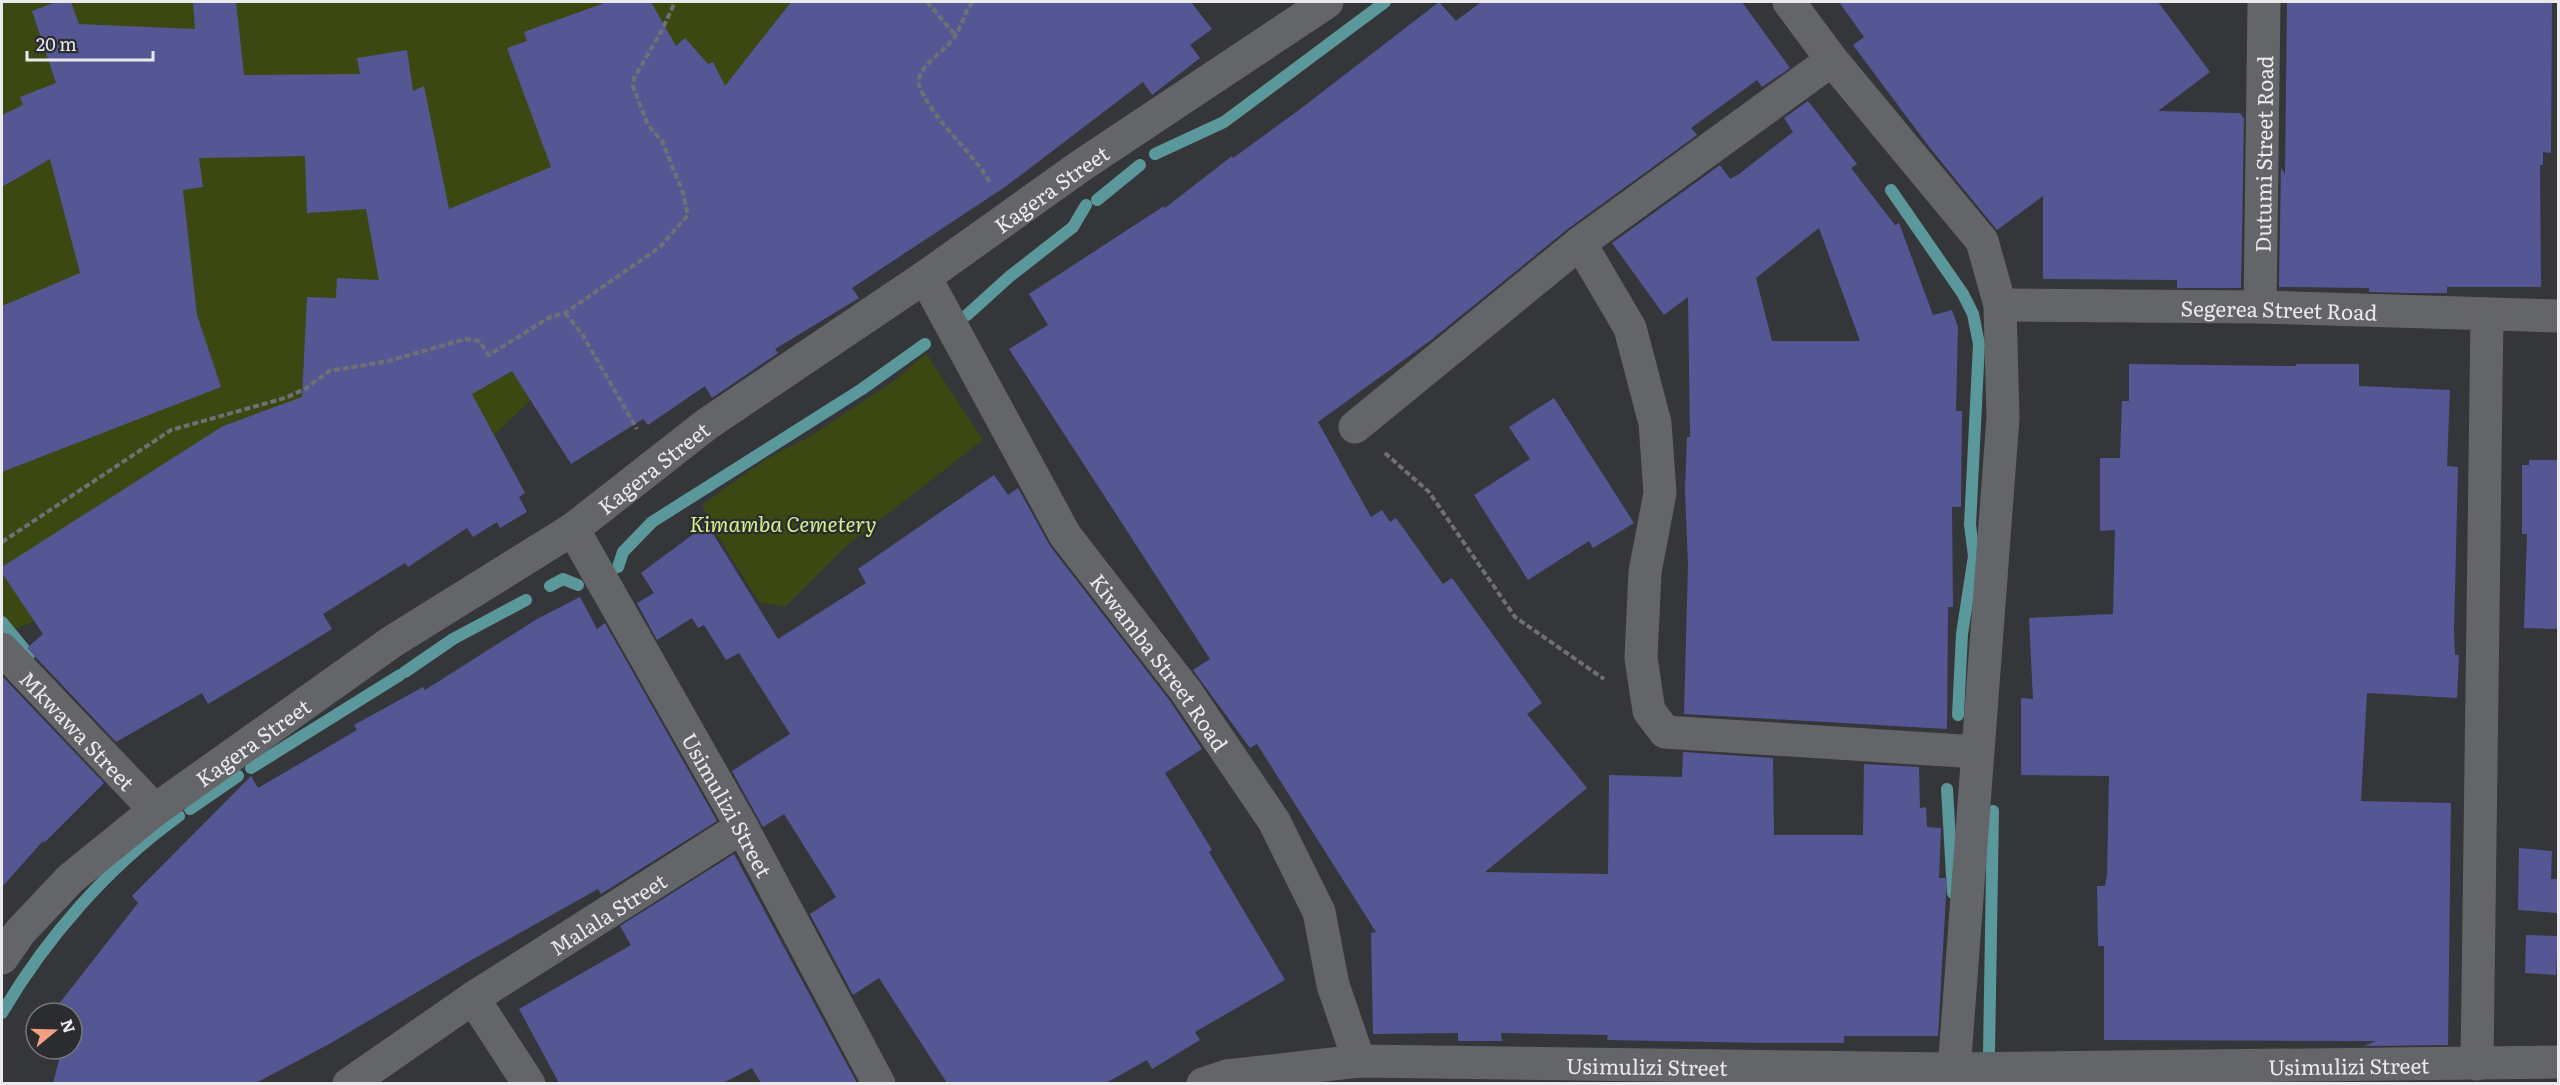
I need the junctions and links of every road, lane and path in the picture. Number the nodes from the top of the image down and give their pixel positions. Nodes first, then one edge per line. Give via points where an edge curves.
1 (675, 2) edge
2 (927, 2) edge
3 (973, 2) edge
4 (1328, 2) edge
5 (1789, 2) edge
6 (2264, 2) edge
7 (956, 36) junction
8 (1832, 60) junction
9 (1010, 217) junction
10 (1580, 243) junction
11 (926, 277) junction
12 (2000, 305) junction
13 (2260, 307) junction
14 (565, 313) junction
15 (2487, 315) junction
16 (2559, 316) edge
17 (1355, 427) joint
18 (639, 432) dead end
19 (573, 529) junction
20 (2, 542) edge
21 (2, 649) edge
22 (1649, 711) junction
23 (1977, 752) junction
24 (155, 810) junction
25 (742, 828) junction
26 (2, 958) edge
27 (473, 998) junction
28 (1359, 1061) junction
29 (2559, 1062) edge
30 (2477, 1064) junction
31 (1953, 1076) edge
32 (349, 1083) edge
33 (529, 1083) edge
34 (879, 1083) edge
35 (1203, 1083) edge

1 - 14 path via 634,78 633,87 648,125 662,141 688,215 660,247
2 - 7 path
3 - 7 path via 966,9
4 - 9 street, Kagera Street
5 - 8 street
6 - 13 street, Dutumi Street Road
7 - 9 path via 920,72 918,82 933,110 986,175
8 - 10 street
8 - 12 street via 1982,241
9 - 11 street, Kagera Street
10 - 17 street
10 - 22 street via 1630,328 1655,423 1660,493 1645,572 1641,658
11 - 19 street, Kagera Street via 707,424
11 - 28 street, Kiwamba Street Road via 1065,535 1185,690 1274,821 1319,912 1333,985
12 - 13 street, Segerea Street Road
12 - 23 street via 2003,418
13 - 15 street, Segerea Street Road
14 - 18 path via 582,334
14 - 20 path via 550,317 489,355 479,341 466,339 398,359 329,371 285,398 171,430
15 - 16 street, Segerea Street Road
15 - 30 street
17 - 22 path via 1429,492 1515,617
19 - 24 street, Kagera Street via 393,641
19 - 25 street, Usimulizi Street
21 - 24 street, Mkwawa Street
22 - 23 street via 1665,732
23 - 31 street
24 - 26 street, Kagera Street via 70,879 20,932
25 - 27 street, Malala Street
25 - 34 street, Usimulizi Street
27 - 32 street, Malala Street
27 - 33 street
28 - 31 street, Usimulizi Street
28 - 35 street, Usimulizi Street via 1227,1076
29 - 30 street, Usimulizi Street
30 - 31 street, Usimulizi Street

